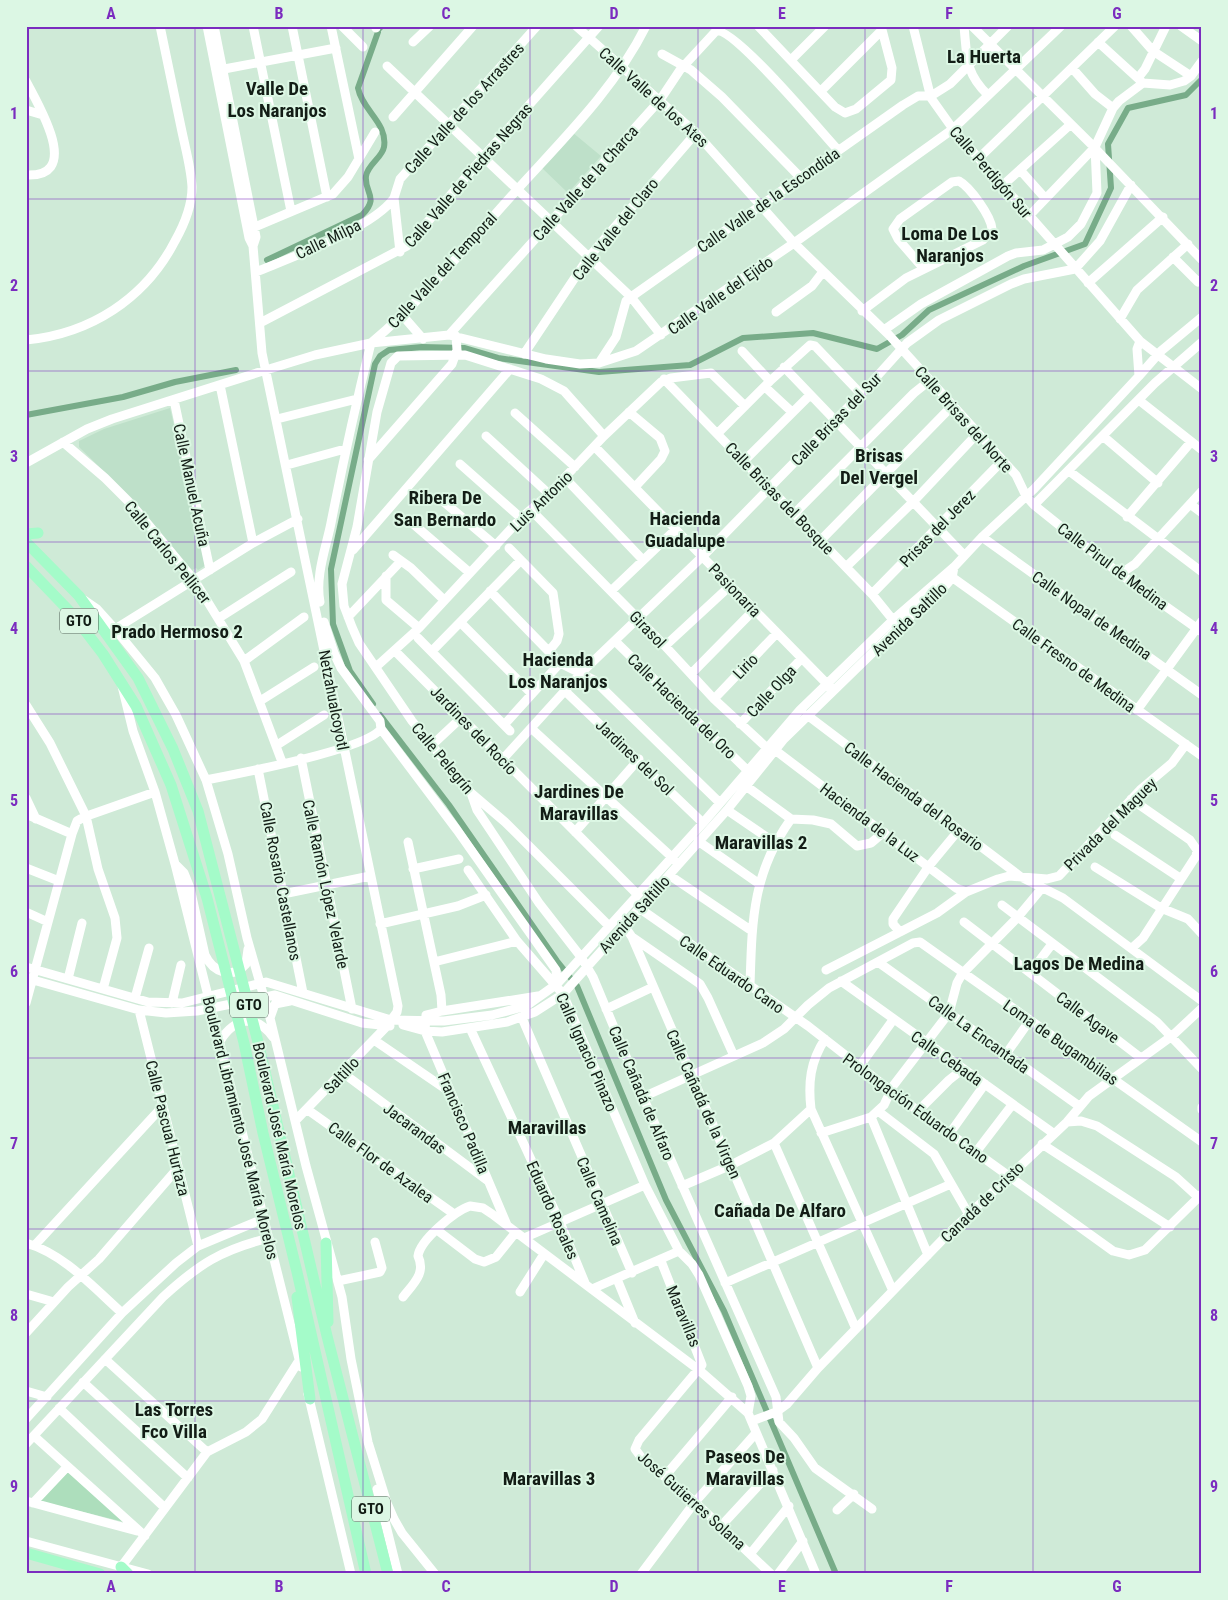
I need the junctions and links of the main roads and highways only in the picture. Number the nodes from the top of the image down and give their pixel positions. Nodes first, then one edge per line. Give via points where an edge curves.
1 (26, 542) edge
2 (26, 566) edge
3 (326, 1243) road end
4 (297, 1272) junction
5 (327, 1336) junction
6 (310, 1399) road end
7 (26, 1552) edge
8 (26, 1561) edge
9 (60, 1562) junction
10 (100, 1574) edge
11 (366, 1574) edge
12 (388, 1574) edge

1 - 5 main road, Boulevard José María Morelos / GTO via 79,596 138,678 173,749 198,811 225,909
2 - 4 main road, Boulevard José María Morelos / GTO via 86,630 136,706 171,785 220,947
3 - 5 main road
4 - 6 main road via 299,1321
4 - 11 main road, Boulevard José María Morelos / GTO
5 - 12 main road, Boulevard José María Morelos / GTO
7 - 9 main road
8 - 9 main road
9 - 10 main road

